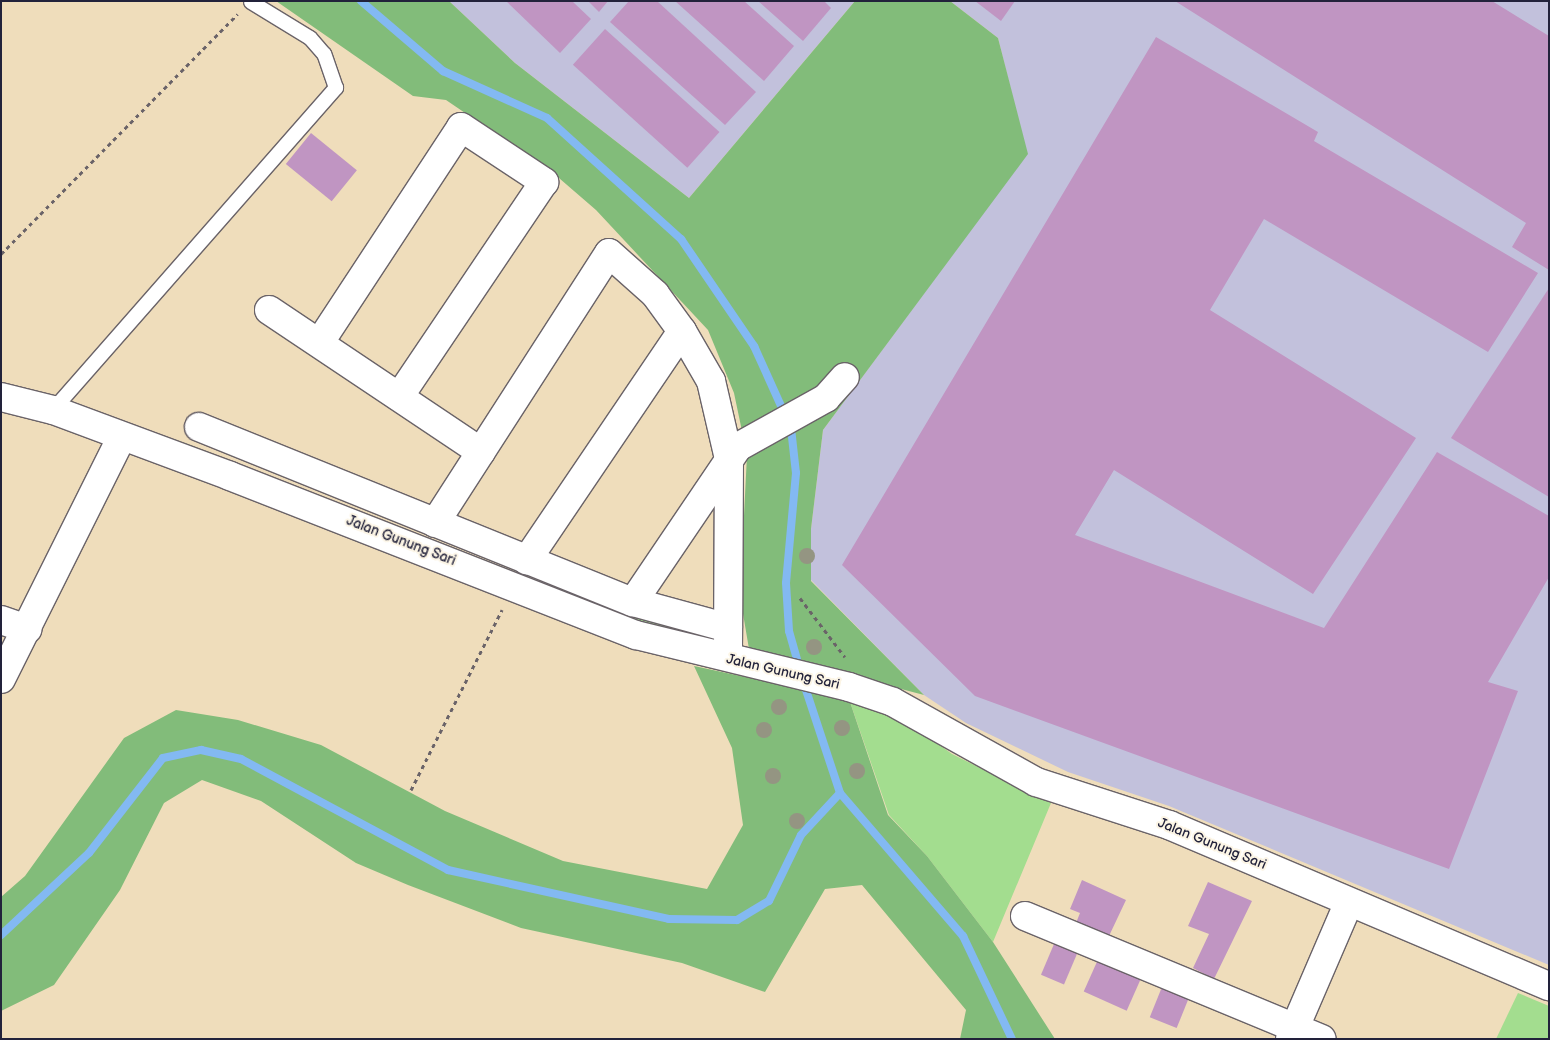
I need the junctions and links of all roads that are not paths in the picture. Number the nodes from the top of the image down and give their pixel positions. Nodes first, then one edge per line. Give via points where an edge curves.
1 (250, 2) edge
2 (269, 310) dead end
3 (682, 331) junction
4 (320, 342) junction
5 (845, 377) dead end
6 (399, 397) junction
7 (1, 398) edge
8 (53, 410) junction
9 (199, 427) dead end
10 (122, 436) junction
11 (481, 452) junction
12 (729, 459) junction
13 (435, 523) junction
14 (527, 560) junction
15 (633, 602) junction
16 (1, 620) edge
17 (728, 628) junction
18 (27, 629) junction
19 (728, 659) junction
20 (1, 679) edge
21 (1349, 902) junction
22 (1025, 916) dead end
23 (1549, 986) edge
24 (1292, 1033) edge
25 (1322, 1039) edge

1 - 8 lane via 310,38 324,54 336,88
2 - 4 street
3 - 11 street via 655,294 609,253
3 - 12 street via 711,381
3 - 14 street
4 - 6 street
4 - 6 street via 461,127 544,182
5 - 12 street via 812,405 751,440
6 - 11 street
7 - 8 street, Jalan Gunung Sari
8 - 10 street, Jalan Gunung Sari
9 - 13 street
10 - 18 street
10 - 19 street, Jalan Gunung Sari via 514,585 636,635
11 - 13 street
12 - 15 street
12 - 17 street
13 - 14 street
14 - 15 street
15 - 17 street
16 - 18 street
17 - 19 street
18 - 20 street
19 - 21 street, Jalan Gunung Sari via 816,679 893,702 1036,782 1170,825
21 - 23 street, Jalan Gunung Sari
21 - 24 street
22 - 24 street
24 - 25 street

